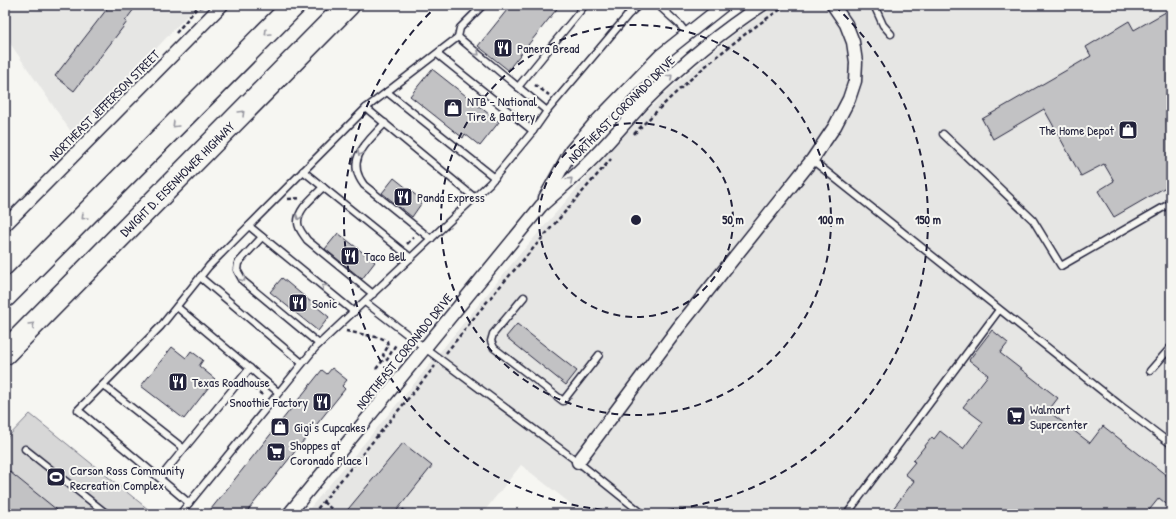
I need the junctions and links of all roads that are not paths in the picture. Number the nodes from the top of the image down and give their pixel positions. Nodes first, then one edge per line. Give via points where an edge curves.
1 (222, 5) edge
2 (294, 5) edge
3 (348, 5) edge
4 (483, 5) edge
5 (585, 5) edge
6 (622, 5) edge
7 (639, 5) edge
8 (658, 5) edge
9 (724, 5) edge
10 (762, 5) edge
11 (833, 5) edge
12 (874, 5) edge
13 (632, 12) junction
14 (687, 34) junction
15 (891, 34) dead end
16 (458, 37) junction
17 (436, 54) junction
18 (518, 87) junction
19 (387, 92) junction
20 (366, 108) junction
21 (547, 111) junction
22 (385, 124) junction
23 (533, 131) junction
24 (942, 134) dead end
25 (812, 160) junction
26 (303, 171) junction
27 (495, 178) junction
28 (323, 187) junction
29 (475, 198) junction
30 (1171, 203) edge
31 (541, 206) junction
32 (5, 225) edge
33 (248, 226) junction
34 (262, 237) junction
35 (431, 240) junction
36 (410, 258) junction
37 (200, 277) junction
38 (373, 294) junction
39 (5, 296) edge
40 (524, 297) dead end
41 (365, 302) junction
42 (177, 307) junction
43 (999, 310) junction
44 (354, 312) junction
45 (319, 344) junction
46 (1171, 347) edge
47 (425, 348) junction
48 (5, 352) edge
49 (599, 355) dead end
50 (302, 363) junction
51 (250, 368) junction
52 (1150, 371) dead end
53 (103, 385) junction
54 (278, 392) junction
55 (1171, 444) edge
56 (183, 448) junction
57 (25, 449) dead end
58 (578, 462) junction
59 (160, 478) junction
60 (189, 503) junction
61 (107, 514) edge
62 (180, 514) edge
63 (289, 514) edge
64 (643, 514) edge
65 (847, 514) edge

1 - 32 street, NORTHEAST JEFFERSON STREET
2 -> 39 highway
48 -> 3 highway, DWIGHT D. EISENHOWER HIGHWAY
4 - 16 lane via 460,28
5 - 18 lane
6 - 13 lane
7 - 13 lane
8 - 14 lane
9 - 14 street, NORTHEAST CORONADO DRIVE
31 -> 10 street, NORTHEAST CORONADO DRIVE via 584,167 646,100 676,72 711,42
11 - 25 street via 846,24 853,42 855,81 849,99
12 - 15 lane
13 - 21 lane
14 - 31 street, NORTHEAST CORONADO DRIVE via 631,85 571,151
16 - 17 lane
16 -> 18 lane
17 - 19 lane
17 - 23 lane
18 - 21 lane
19 - 20 lane
19 - 27 lane
20 - 22 lane
20 - 26 lane
21 - 23 lane
22 - 29 lane
22 -> 35 lane via 358,154 356,165 359,179
23 - 27 lane
24 - 30 lane via 1033,220 1061,266
25 - 43 lane
25 - 58 street via 678,328
26 - 28 lane
26 - 33 lane
27 - 29 lane
28 - 36 lane
28 -> 38 lane via 300,212 297,224 307,240
29 - 35 lane
31 - 47 street, NORTHEAST CORONADO DRIVE
33 - 34 lane
33 - 37 lane
44 -> 34 lane
34 -> 45 lane via 238,263 237,270 243,281
35 - 36 lane
36 - 38 lane
37 - 42 lane
37 - 50 lane
38 - 41 lane
40 - 49 lane via 494,334 491,341 494,348 563,401
41 - 44 lane
41 - 47 lane
42 - 51 lane
42 - 53 lane
43 - 55 lane
43 - 65 lane
44 - 45 lane
45 - 50 lane
46 - 52 lane
47 - 58 lane
47 - 63 street, NORTHEAST CORONADO DRIVE
50 - 54 lane
51 - 54 lane
51 - 56 lane
53 - 56 lane
53 - 59 lane via 78,410
54 - 60 lane
56 - 59 lane
57 - 61 lane
58 - 64 lane
59 - 60 lane
60 - 62 lane

